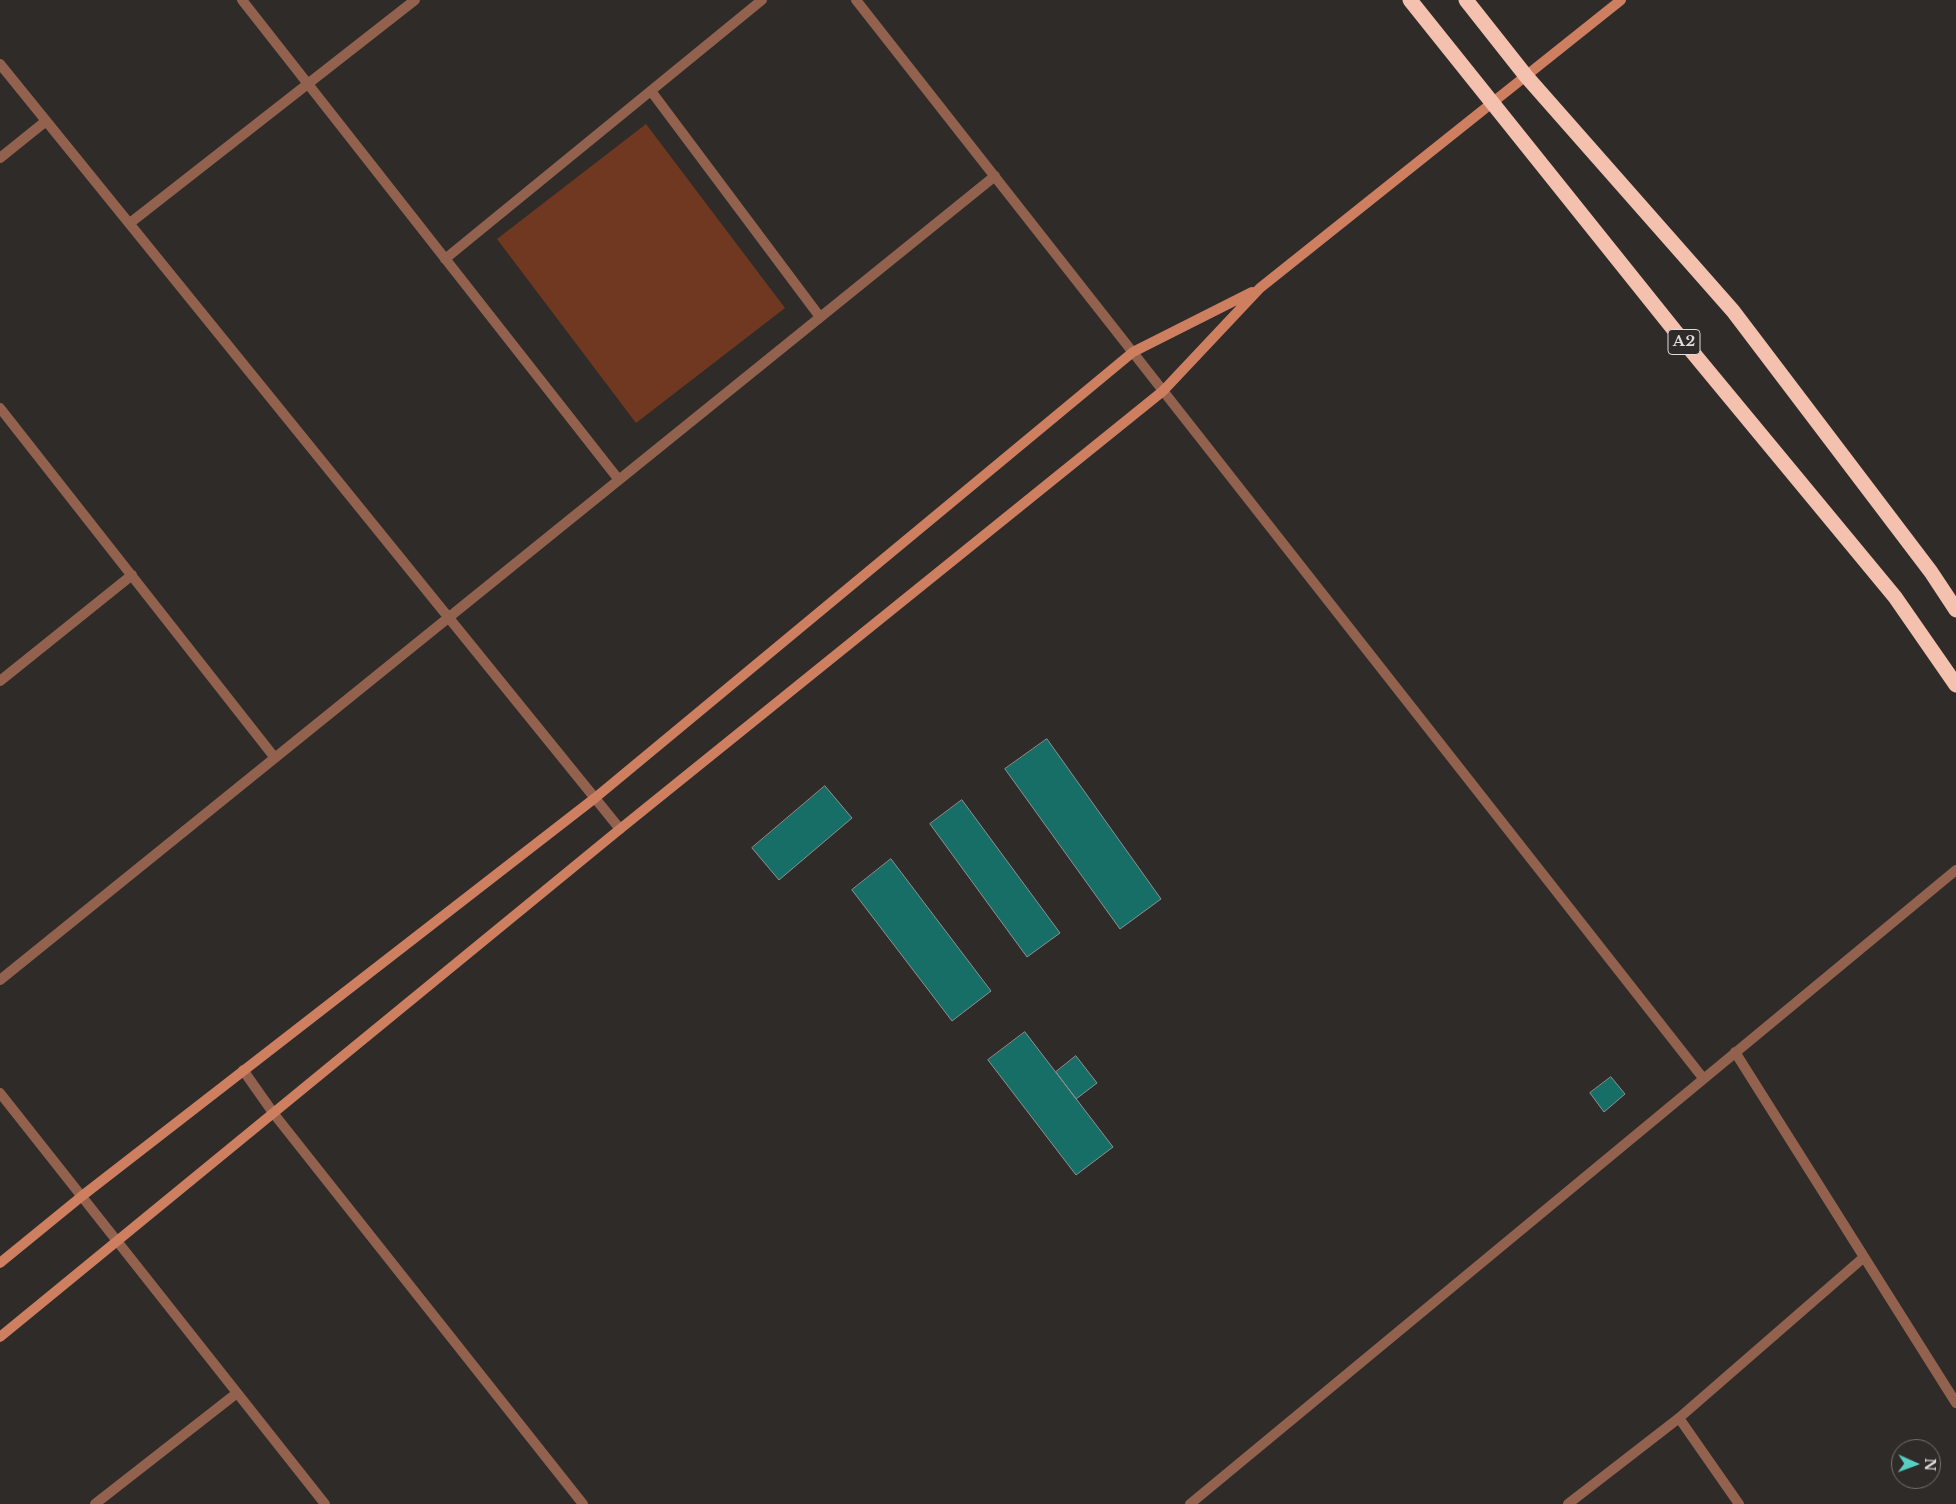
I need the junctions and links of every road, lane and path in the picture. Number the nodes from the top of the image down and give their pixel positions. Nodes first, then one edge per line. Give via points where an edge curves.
1 (242, 0) edge
2 (415, 0) edge
3 (762, 0) edge
4 (856, 0) edge
5 (1410, 0) edge
6 (1466, 0) edge
7 (1621, 0) edge
8 (0, 64) edge
9 (1526, 76) junction
10 (308, 84) junction
11 (651, 91) junction
12 (1491, 103) junction
13 (46, 121) junction
14 (0, 158) edge
15 (995, 176) junction
16 (130, 223) junction
17 (445, 260) junction
18 (1260, 288) junction
19 (820, 317) junction
20 (1132, 352) junction
21 (1164, 391) junction
22 (0, 408) edge
23 (618, 480) junction
24 (132, 576) junction
25 (1956, 610) edge
26 (449, 618) junction
27 (0, 681) edge
28 (1956, 685) edge
29 (276, 758) junction
30 (595, 798) junction
31 (620, 829) junction
32 (1956, 870) edge
33 (0, 980) edge
34 (1735, 1052) junction
35 (243, 1070) junction
36 (1703, 1078) junction
37 (0, 1094) edge
38 (274, 1114) junction
39 (82, 1196) junction
40 (118, 1241) junction
41 (1864, 1258) junction
42 (0, 1263) edge
43 (0, 1337) edge
44 (237, 1392) junction
45 (1956, 1403) edge
46 (1679, 1418) junction
47 (95, 1504) edge
48 (325, 1504) edge
49 (582, 1504) edge
50 (1190, 1504) edge
51 (1568, 1504) edge
52 (1739, 1504) edge

1 - 10 street
2 - 10 street
3 - 11 street
4 - 15 street
5 - 12 highway, A2
6 - 9 highway
7 - 9 street
8 - 13 street
9 - 12 street
9 - 25 highway via 1733,311 1931,572
10 - 16 street
10 - 17 street
11 - 17 street
11 - 19 street
12 - 18 street
12 - 28 highway, A2 via 1674,331 1896,597
13 - 14 street
13 - 16 street
15 - 19 street
15 - 20 street
16 - 26 street
17 - 23 street
18 - 20 street
18 - 21 street
19 - 23 street
20 - 21 street
20 - 30 street
21 - 31 street
21 - 36 street
22 - 24 street
23 - 26 street
24 - 27 street
24 - 29 street
26 - 29 street
26 - 30 street
29 - 33 street
30 - 31 street
30 - 35 street
31 - 38 street
32 - 34 street
34 - 36 street
34 - 41 street
35 - 38 street
35 - 39 street
36 - 50 street
37 - 39 street
38 - 40 street
38 - 49 street
39 - 40 street
39 - 42 street
40 - 43 street
40 - 44 street
41 - 45 street
41 - 46 street
44 - 47 street
44 - 48 street
46 - 51 street
46 - 52 street

